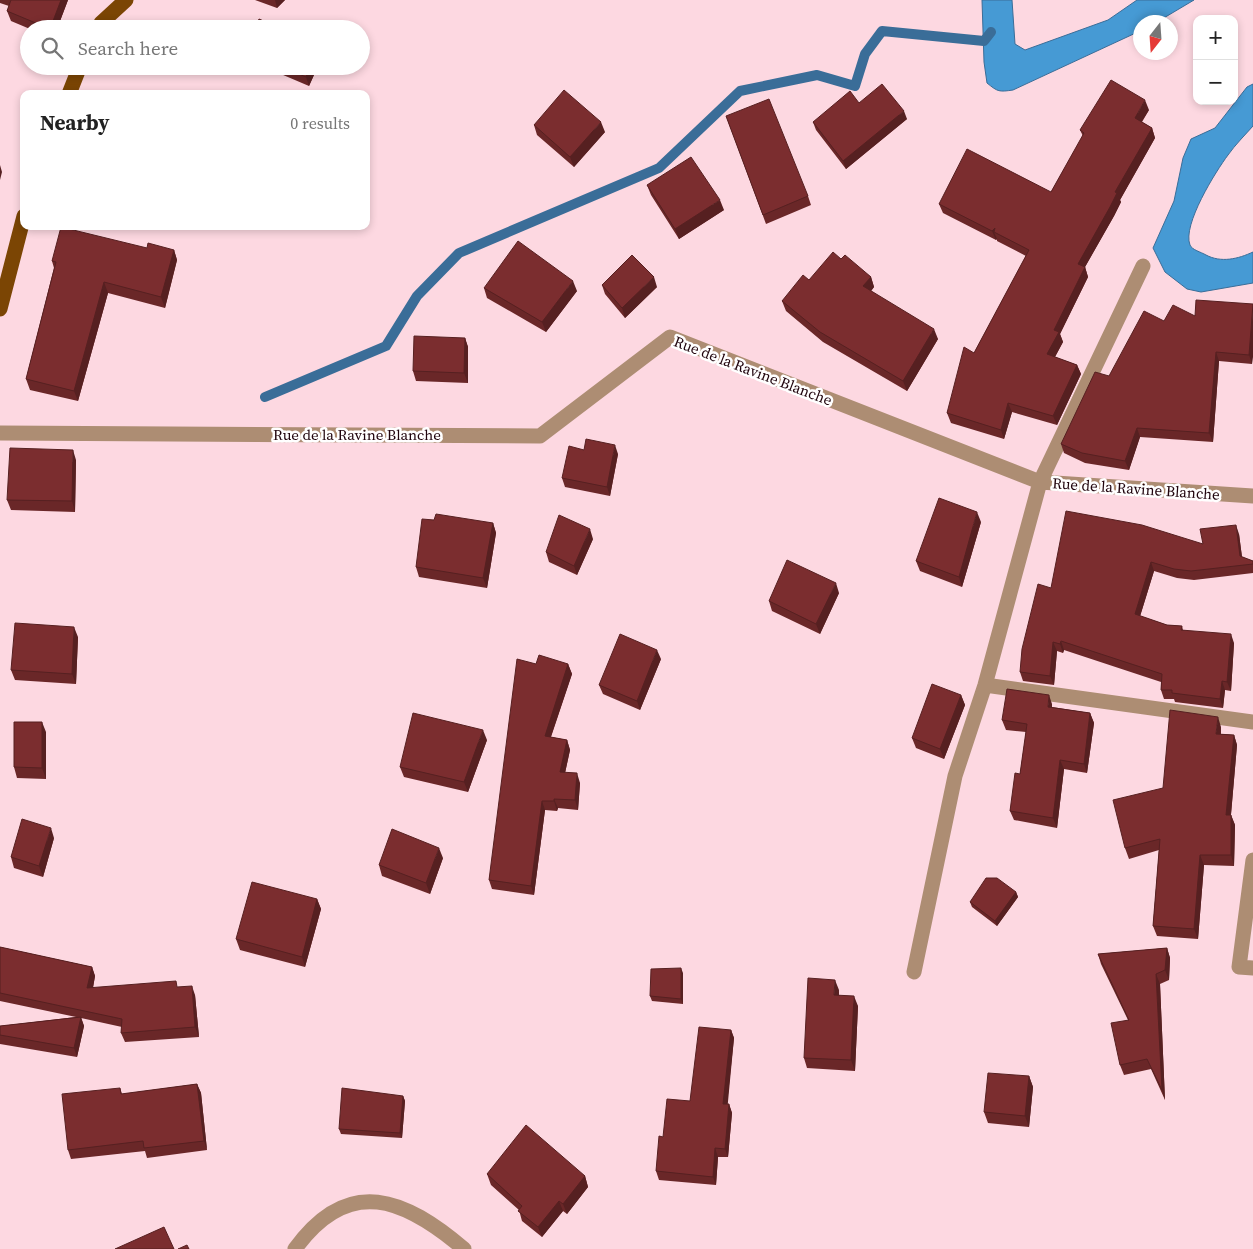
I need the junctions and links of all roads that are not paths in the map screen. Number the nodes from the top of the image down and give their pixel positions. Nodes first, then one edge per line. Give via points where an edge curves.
1 (126, 0) edge
2 (104, 20) edge
3 (76, 75) edge
4 (71, 90) edge
5 (20, 230) edge
6 (1143, 266) dead end
7 (0, 309) edge
8 (0, 433) edge
9 (1040, 482) junction
10 (1253, 496) edge
11 (985, 684) junction
12 (1253, 722) edge
13 (1253, 860) edge
14 (1253, 968) edge
15 (914, 972) dead end
16 (295, 1249) edge
17 (464, 1249) edge

1 - 2 main road
3 - 4 main road
5 - 7 main road
6 - 9 street
8 - 9 street, Rue de la Ravine Blanche via 540,436 670,337
9 - 10 street, Rue de la Ravine Blanche
9 - 11 street
11 - 12 street
11 - 15 street via 956,776
13 - 14 street via 1239,967
16 - 17 street via 323,1219 346,1206 363,1202 384,1202 401,1207 439,1228

